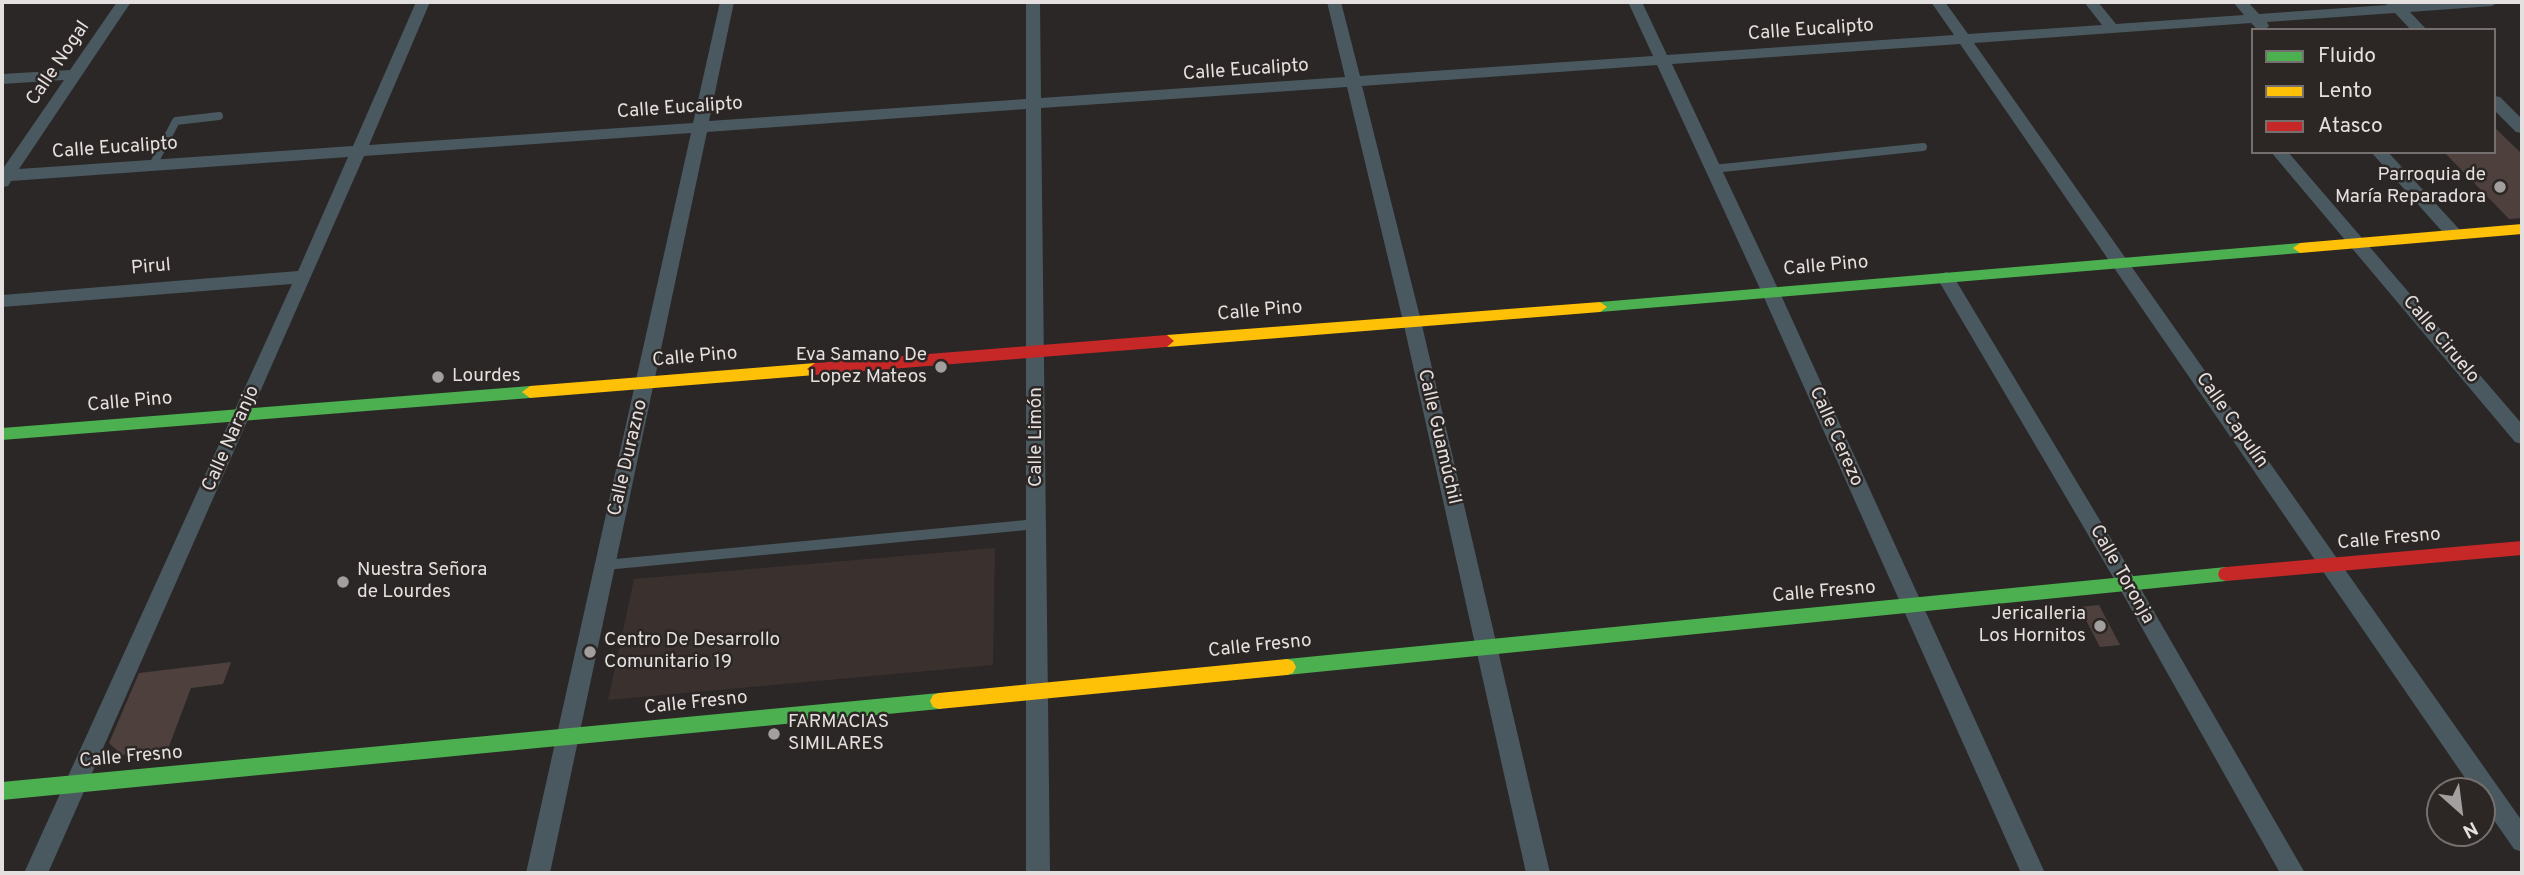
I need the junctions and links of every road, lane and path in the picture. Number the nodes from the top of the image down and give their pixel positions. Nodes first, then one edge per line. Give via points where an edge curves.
1 (124, 2) edge
2 (423, 2) edge
3 (727, 2) edge
4 (1033, 2) edge
5 (1334, 2) edge
6 (1634, 2) edge
7 (1938, 2) edge
8 (2091, 2) edge
9 (2240, 2) edge
10 (2493, 2) edge
11 (2395, 5) edge
12 (2261, 25) edge
13 (2418, 28) edge
14 (2113, 29) junction
15 (1964, 40) junction
16 (1662, 61) junction
17 (75, 74) junction
18 (2, 79) edge
19 (1354, 82) junction
20 (2496, 103) edge
21 (1034, 105) junction
22 (219, 116) dead end
23 (700, 127) junction
24 (2522, 128) edge
25 (1923, 147) dead end
26 (359, 151) junction
27 (2282, 154) edge
28 (2381, 154) edge
29 (153, 165) junction
30 (1713, 169) junction
31 (3, 178) edge
32 (2522, 229) edge
33 (2455, 234) junction
34 (2357, 243) junction
35 (2122, 263) junction
36 (304, 277) junction
37 (1946, 278) junction
38 (1771, 293) junction
39 (2, 301) edge
40 (1412, 321) junction
41 (1037, 351) junction
42 (646, 383) junction
43 (243, 415) junction
44 (2, 434) edge
45 (2522, 437) edge
46 (1037, 524) junction
47 (2522, 548) edge
48 (605, 565) junction
49 (2331, 566) junction
50 (2127, 583) junction
51 (1911, 606) junction
52 (1485, 646) junction
53 (1038, 690) junction
54 (569, 738) junction
55 (76, 784) junction
56 (2, 790) edge
57 (2522, 841) edge
58 (36, 873) edge
59 (538, 873) edge
60 (1038, 873) edge
61 (1538, 873) edge
62 (2033, 873) edge
63 (2293, 873) edge

1 - 17 street, Calle Nogal
2 - 26 street, Calle Naranjo
3 - 23 street, Calle Durazno
4 - 21 street, Calle Limón
5 - 19 street, Calle Guamúchil
6 - 16 street, Calle Cerezo
7 - 15 street, Calle Capulín
8 - 14 street
9 - 12 street
10 - 11 street, Calle Eucalipto
11 - 12 street, Calle Eucalipto
11 - 13 street
12 - 14 street, Calle Eucalipto
14 - 15 street, Calle Eucalipto
15 - 16 street, Calle Eucalipto
15 - 35 street, Calle Capulín
16 - 19 street, Calle Eucalipto
16 - 30 street, Calle Cerezo
17 - 18 street
17 - 31 street, Calle Nogal
19 - 21 street, Calle Eucalipto
19 - 40 street, Calle Guamúchil
20 - 24 street
21 - 23 street, Calle Eucalipto
21 - 41 street, Calle Limón
22 - 29 lane via 176,121
23 - 26 street, Calle Eucalipto
23 - 42 street, Calle Durazno
25 - 30 lane
26 - 29 street, Calle Eucalipto
26 - 36 street, Calle Naranjo
27 - 34 street, Calle Ciruelo
28 - 33 street
29 - 31 street, Calle Eucalipto
30 - 38 street, Calle Cerezo
32 - 33 street, Calle Pino
33 - 34 street, Calle Pino
34 - 35 street, Calle Pino
34 - 45 street, Calle Ciruelo
35 - 37 street, Calle Pino
35 - 49 street, Calle Capulín
36 - 39 street, Pirul
36 - 43 street, Calle Naranjo
37 - 38 street, Calle Pino
37 - 50 street, Calle Toronja
38 - 40 street, Calle Pino
38 - 51 street, Calle Cerezo
40 - 41 street, Calle Pino
40 - 52 street, Calle Guamúchil
41 - 42 street, Calle Pino
41 - 46 street, Calle Limón
42 - 43 street, Calle Pino
42 - 48 street, Calle Durazno
43 - 44 street, Calle Pino
43 - 55 street, Calle Naranjo
46 - 48 lane
46 - 53 street, Calle Limón
47 - 49 street, Calle Fresno
48 - 54 street, Calle Durazno
49 - 50 street, Calle Fresno
49 - 57 street, Calle Capulín
50 - 51 street, Calle Fresno
50 - 63 street, Calle Toronja
51 - 52 street, Calle Fresno
51 - 62 street, Calle Cerezo
52 - 53 street, Calle Fresno
52 - 61 street, Calle Guamúchil
53 - 54 street, Calle Fresno
53 - 60 street, Calle Limón
54 - 55 street, Calle Fresno
54 - 59 street, Calle Durazno
55 - 56 street, Calle Fresno
55 - 58 street, Calle Naranjo

